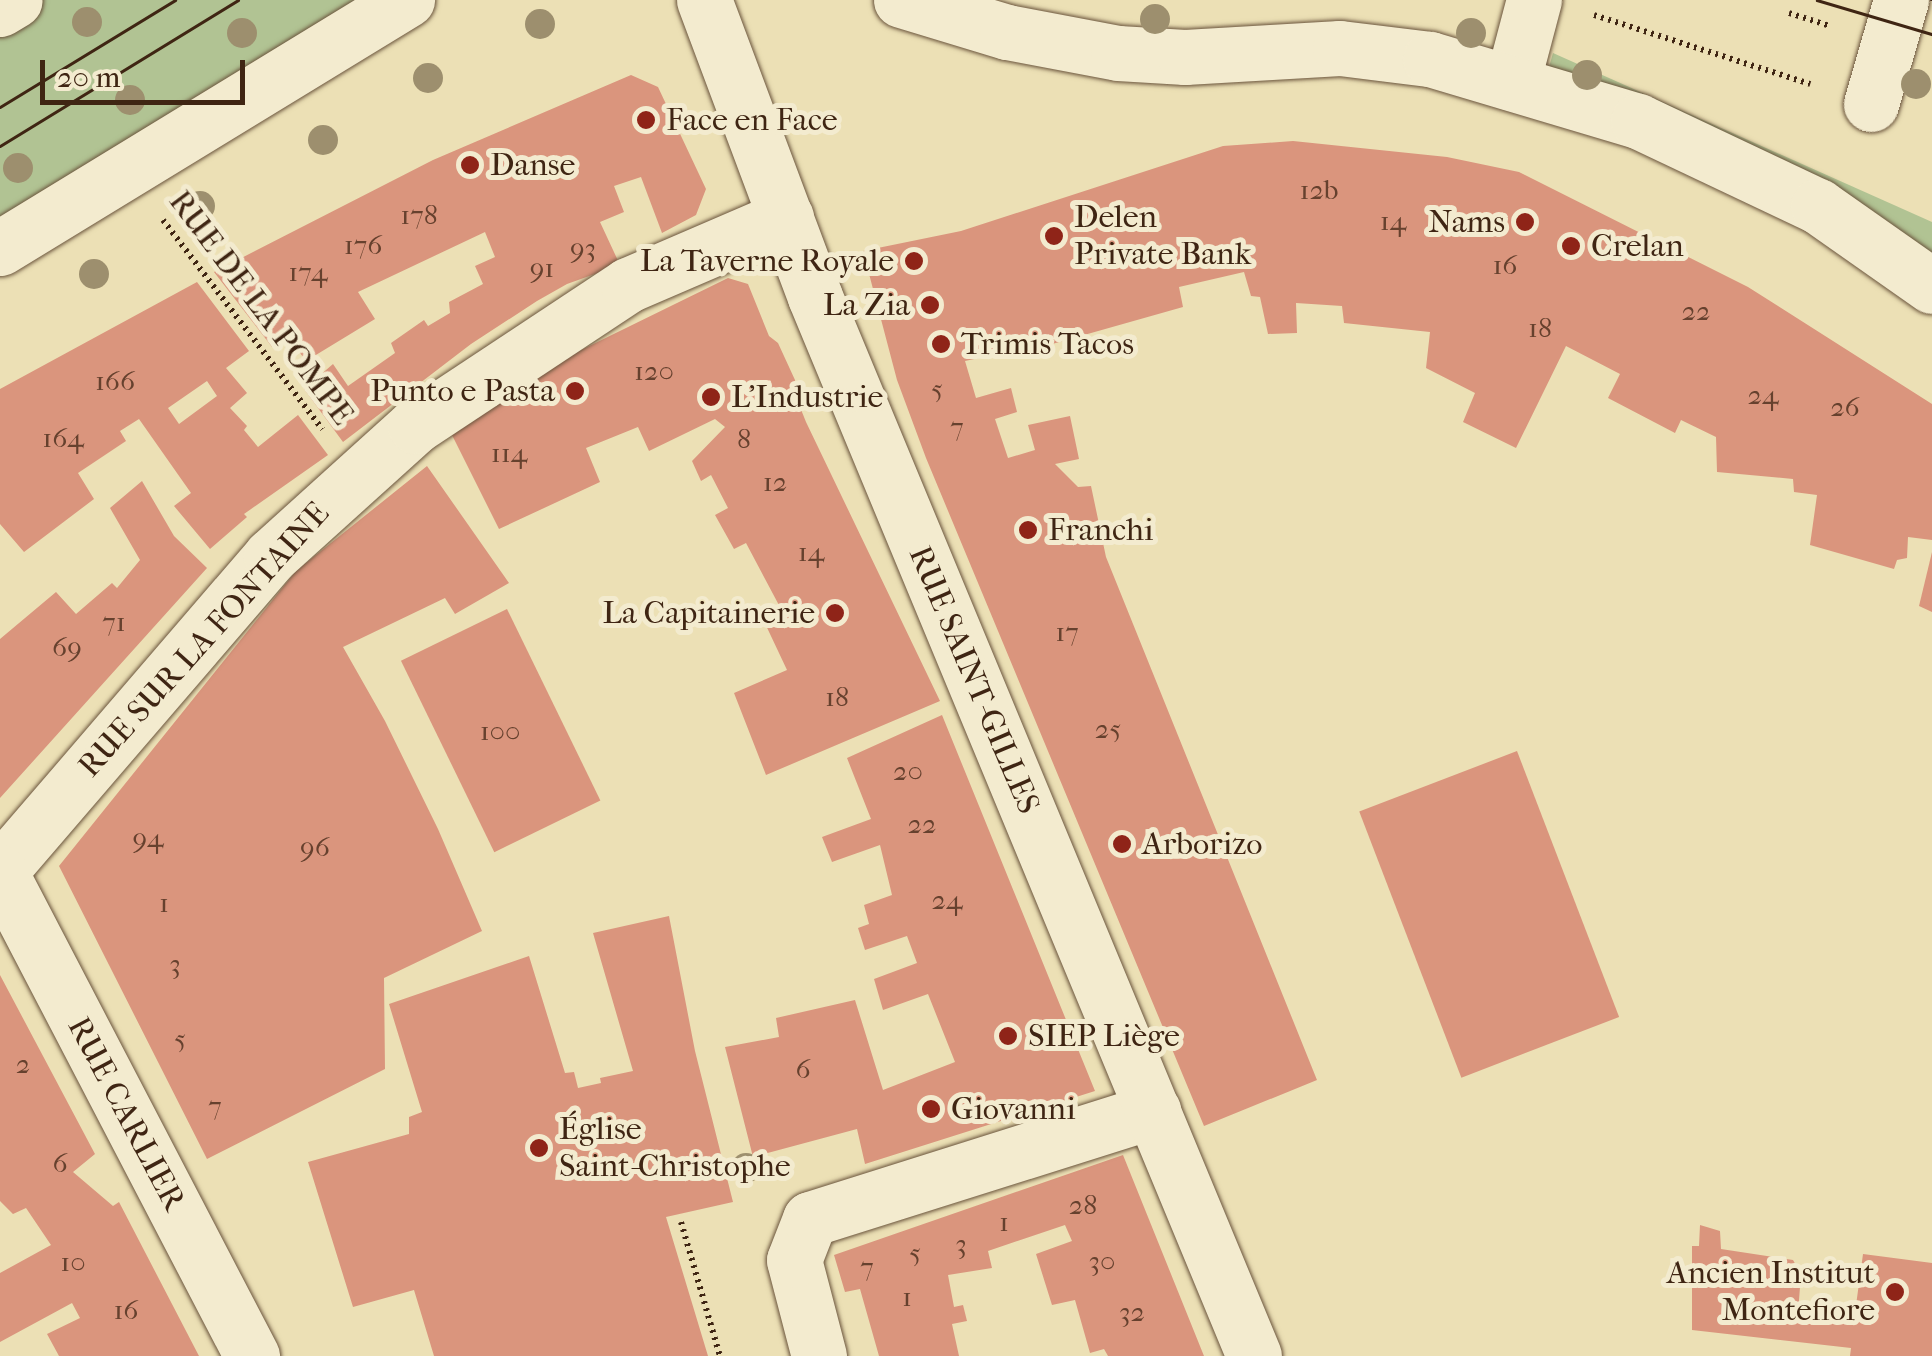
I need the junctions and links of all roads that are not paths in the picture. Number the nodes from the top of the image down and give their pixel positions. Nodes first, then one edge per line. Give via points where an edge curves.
1 (16, 0) edge
2 (407, 0) edge
3 (704, 0) edge
4 (902, 0) edge
5 (1901, 0) edge
6 (1558, 6) edge
7 (0, 10) edge
8 (1512, 83) junction
9 (1871, 104) road end
10 (786, 217) junction
11 (0, 248) edge
12 (1932, 286) edge
13 (0, 872) edge
14 (1153, 1110) junction
15 (252, 1356) edge
16 (819, 1356) edge
17 (1254, 1356) edge

1 - 7 street
2 - 11 street
3 - 10 street, RUE SAINT-GILLES
4 - 8 street via 1007,32 1118,53 1184,57 1340,48 1430,59
5 - 9 street
6 - 8 street
8 - 12 street via 1638,121 1818,206
10 - 13 street, RUE SUR LA FONTAINE via 628,285 415,426 356,475 271,556
10 - 14 street, RUE SAINT-GILLES
13 - 15 street, RUE CARLIER
14 - 16 street via 810,1218 794,1260
14 - 17 street, RUE SAINT-GILLES

